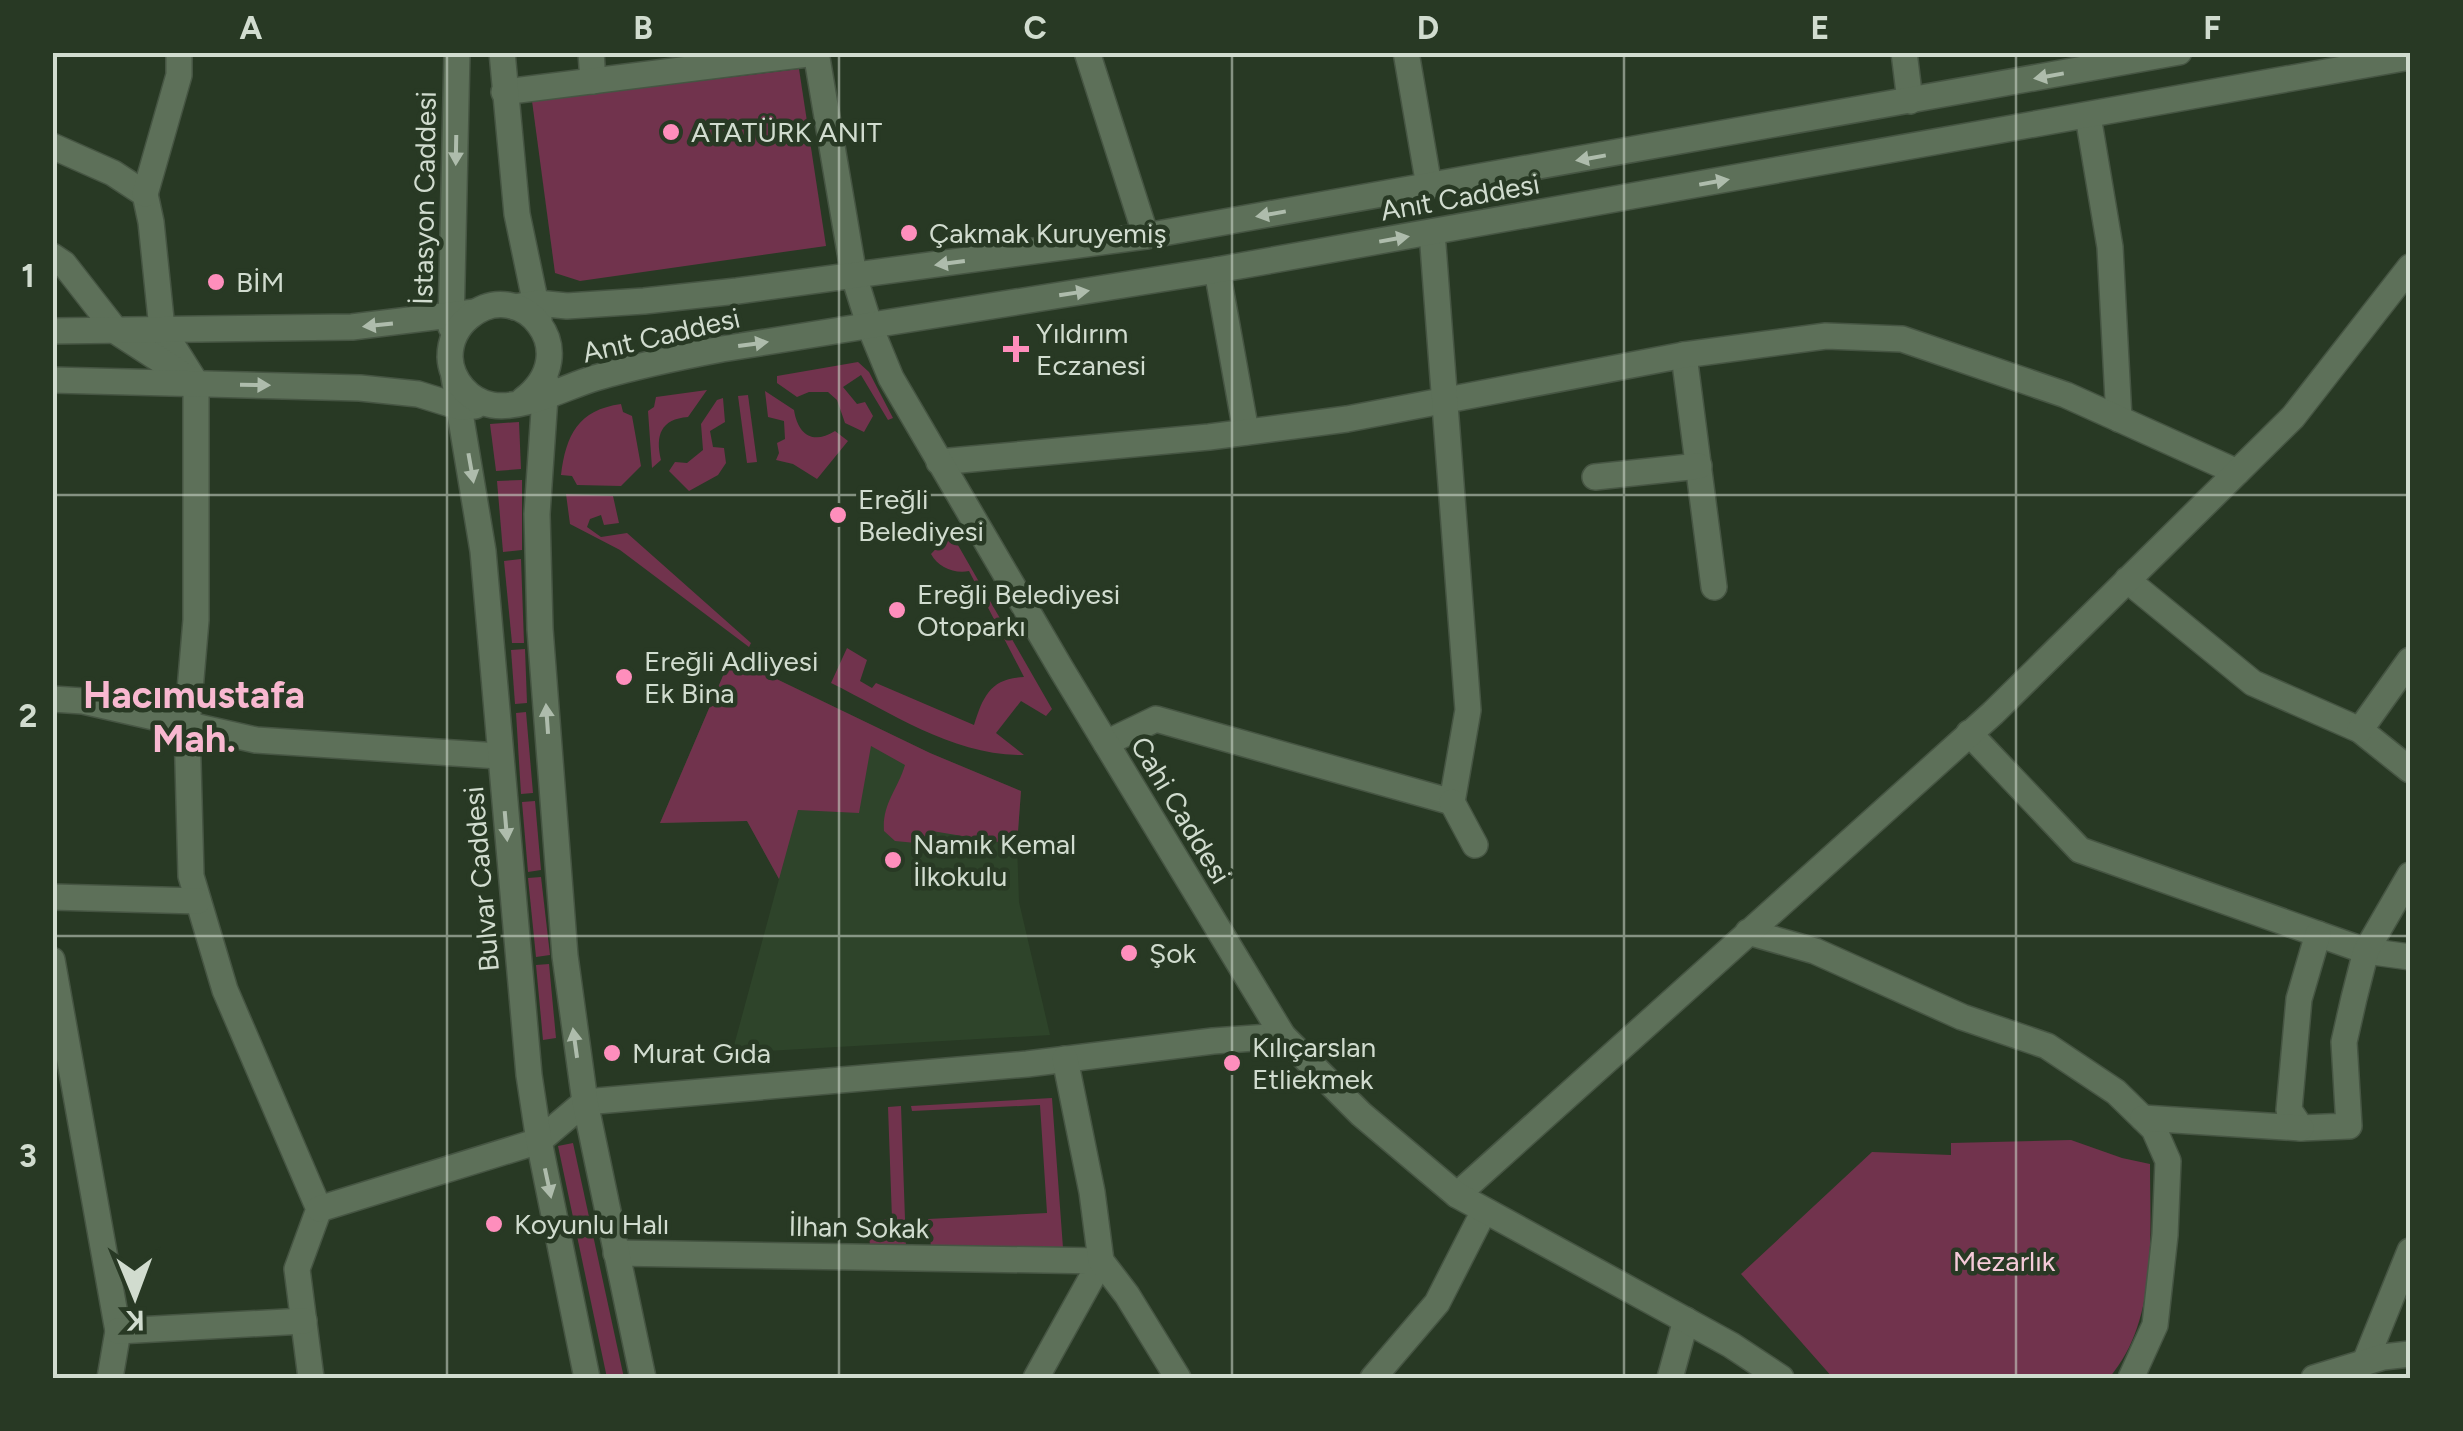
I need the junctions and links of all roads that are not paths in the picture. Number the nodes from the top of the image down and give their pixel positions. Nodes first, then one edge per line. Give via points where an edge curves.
1 (178, 52) edge
2 (457, 52) edge
3 (502, 52) edge
4 (591, 52) edge
5 (1086, 52) edge
6 (1406, 52) edge
7 (1904, 52) edge
8 (2179, 52) edge
9 (816, 53) edge
10 (2410, 57) edge
11 (592, 81) junction
12 (504, 92) junction
13 (1910, 102) junction
14 (2088, 116) junction
15 (52, 146) edge
16 (1430, 186) junction
17 (145, 194) junction
18 (1432, 232) junction
19 (1146, 236) junction
20 (52, 256) edge
21 (2410, 267) edge
22 (1217, 270) junction
23 (854, 276) junction
24 (531, 311) junction
25 (463, 312) junction
26 (870, 326) junction
27 (52, 330) edge
28 (162, 330) junction
29 (117, 332) junction
30 (1684, 354) junction
31 (453, 372) junction
32 (52, 380) edge
33 (196, 384) junction
34 (538, 392) junction
35 (1445, 399) junction
36 (490, 404) junction
37 (460, 407) junction
38 (2119, 419) junction
39 (1246, 432) junction
40 (940, 462) junction
41 (1698, 466) junction
42 (2237, 472) junction
43 (1595, 478) dead end
44 (2127, 580) junction
45 (1714, 587) dead end
46 (2410, 660) edge
47 (52, 698) edge
48 (187, 725) junction
49 (2360, 730) junction
50 (1970, 733) junction
51 (1106, 743) junction
52 (500, 756) junction
53 (2410, 770) edge
54 (1452, 802) junction
55 (1475, 845) dead end
56 (2410, 875) edge
57 (52, 897) edge
58 (198, 902) junction
59 (1748, 932) junction
60 (2318, 934) junction
61 (2366, 951) junction
62 (2410, 956) edge
63 (52, 960) edge
64 (1283, 1036) junction
65 (1065, 1059) junction
66 (585, 1102) junction
67 (2143, 1118) junction
68 (2302, 1128) junction
69 (539, 1141) junction
70 (1457, 1195) junction
71 (318, 1208) junction
72 (1484, 1211) junction
73 (2410, 1251) edge
74 (616, 1253) junction
75 (1101, 1261) junction
76 (1686, 1320) junction
77 (304, 1321) junction
78 (118, 1331) junction
79 (2410, 1354) edge
80 (2365, 1362) junction
81 (110, 1378) edge
82 (311, 1378) edge
83 (588, 1378) edge
84 (642, 1378) edge
85 (1036, 1378) edge
86 (1178, 1378) edge
87 (1374, 1378) edge
88 (1670, 1378) edge
89 (1782, 1378) edge
90 (2131, 1378) edge
91 (2314, 1378) edge

1 - 17 street via 178,75
2 -> 25 street, İstasyon Caddesi
3 - 12 street
4 - 11 street
5 - 19 street
6 - 16 street
7 - 13 street
8 -> 13 street
9 - 11 street
9 - 23 street, Cahi Caddesi
10 - 14 street, Anıt Caddesi
11 - 12 street
12 - 24 street
13 -> 16 street
18 -> 14 street, Anıt Caddesi
14 - 38 street via 2110,247
15 - 17 street
16 -> 19 street
17 - 28 street
22 -> 18 street, Anıt Caddesi
18 - 35 street
19 -> 23 street
20 - 29 street
21 - 42 street via 2292,418
26 -> 22 street, Anıt Caddesi
22 - 39 street
23 - 24 street
23 - 26 street, Cahi Caddesi
24 - 25 street via 488,306
24 - 34 street via 551,355
25 -> 28 street via 352,328
25 - 31 street via 451,344
34 -> 26 street, Anıt Caddesi via 722,348
26 - 40 street, Cahi Caddesi via 891,378
27 - 29 street
28 - 29 street
28 - 33 street
29 - 33 street
30 - 35 street
30 - 38 street via 1826,336 1902,339
30 - 41 street
31 - 36 street via 461,387
31 - 37 street, Bulvar Caddesi
32 - 33 street
33 -> 37 street via 390,390
33 - 48 street via 196,620
34 - 36 street via 507,405
66 -> 34 street via 565,956 540,629
35 - 39 street
35 - 54 street via 1468,710
36 - 37 street
37 -> 52 street, Bulvar Caddesi via 483,551
38 - 42 street
39 - 40 street
40 - 51 street, Cahi Caddesi
41 - 43 street
41 - 45 street
42 - 44 street
44 - 49 street via 2252,683
44 - 50 street
46 - 49 street
47 - 48 street
48 - 52 street via 256,740
48 - 58 street via 191,876
49 - 53 street
50 - 59 street
50 - 60 street via 2080,850
51 - 54 street via 1156,720
51 - 64 street, Cahi Caddesi
52 -> 69 street, Bulvar Caddesi
54 - 55 street
56 - 61 street
57 - 58 street
58 - 71 street via 224,990
59 - 67 street via 1815,951 1962,1017 2047,1046
59 - 70 street
60 - 61 street
60 - 68 street via 2298,1000 2292,1056 2289,1110
61 - 62 street
61 - 68 street via 2344,1042 2349,1126
63 - 78 street
64 - 65 street
64 - 70 street, Cahi Caddesi
65 - 66 street
65 - 75 street
66 - 69 street
66 - 74 street
67 - 68 street
67 - 90 street via 2168,1161 2155,1324
69 - 71 street
69 -> 83 street, Bulvar Caddesi
70 - 72 street, Cahi Caddesi
71 - 77 street via 297,1269
72 - 76 street, Cahi Caddesi
72 - 87 street via 1437,1303
73 - 80 street
74 - 75 street, İlhan Sokak
74 - 84 street
75 - 85 street
75 - 86 street
76 - 88 street
76 - 89 street, Cahi Caddesi
77 - 78 street
77 - 82 street
78 - 81 street
79 - 80 street
80 - 91 street

